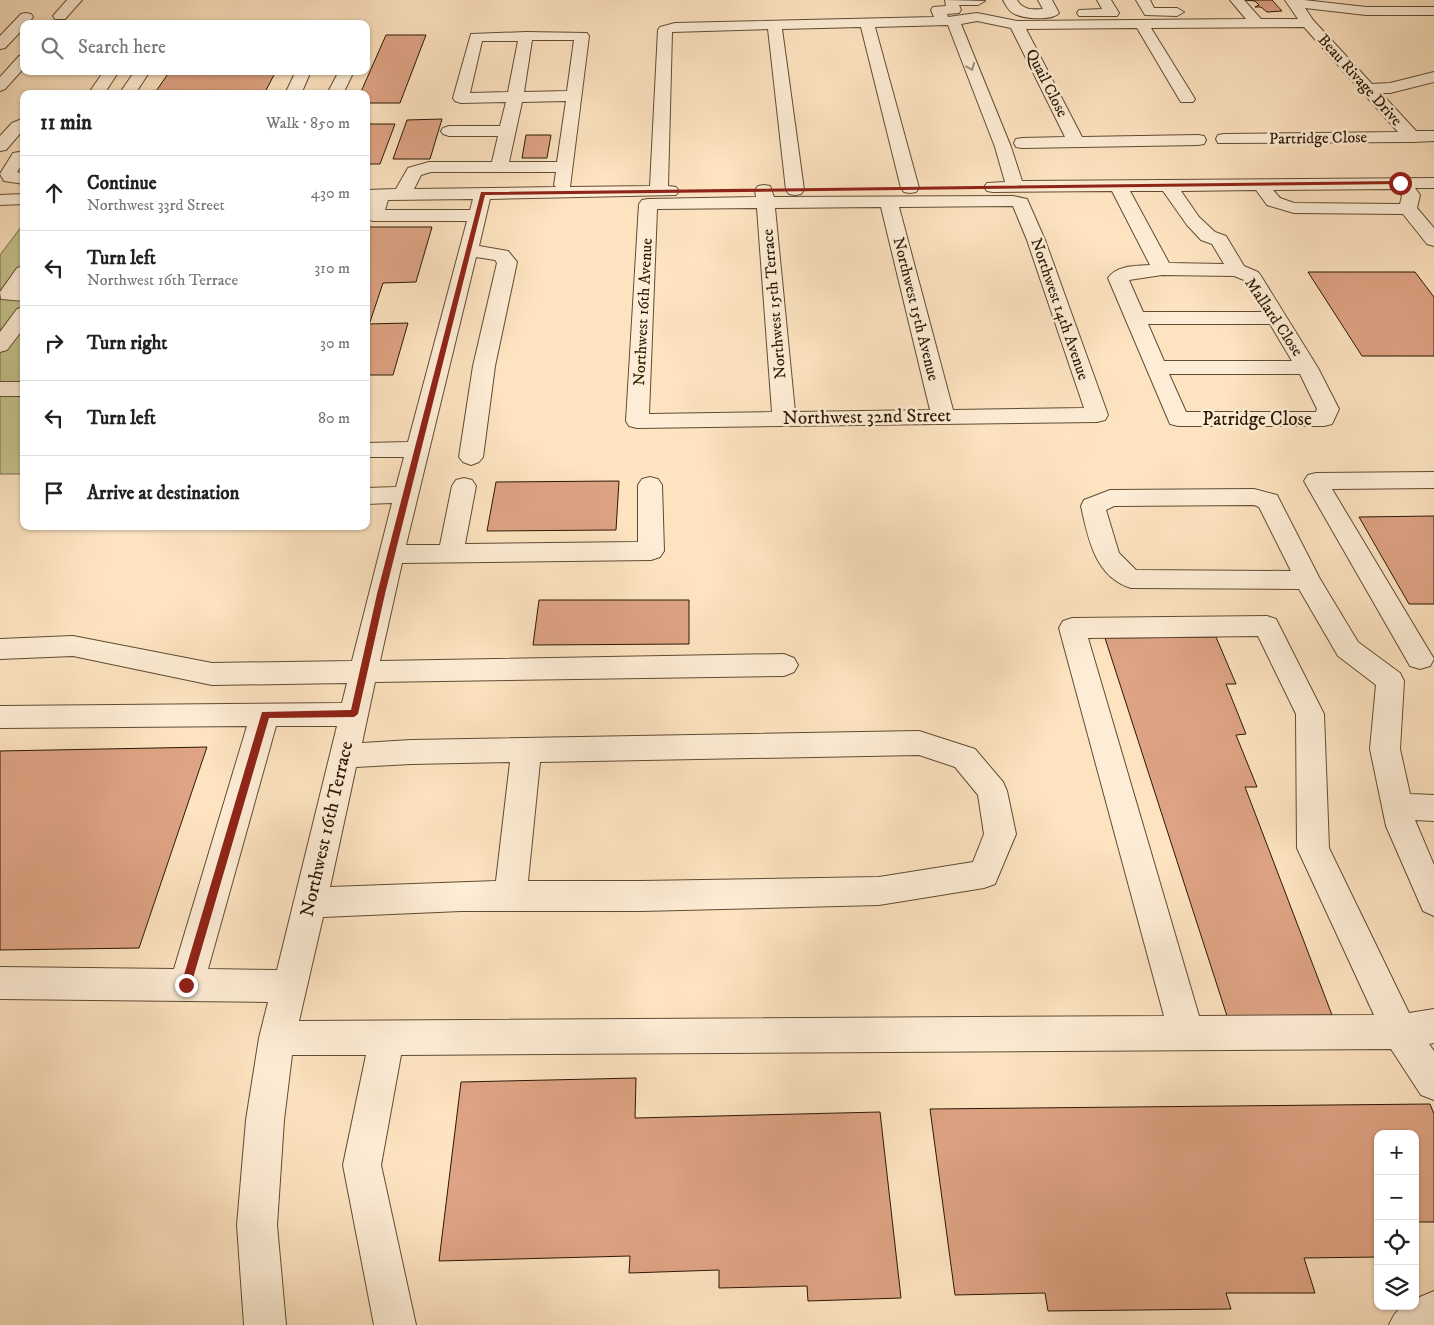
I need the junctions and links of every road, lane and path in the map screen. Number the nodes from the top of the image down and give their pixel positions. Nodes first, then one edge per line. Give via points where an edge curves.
1 (75, 0) edge
2 (978, 0) edge
3 (1010, 0) edge
4 (1045, 0) edge
5 (1073, 0) edge
6 (1104, 0) edge
7 (1143, 0) edge
8 (1293, 1) edge
9 (1241, 5) edge
10 (892, 7) dead end
11 (1403, 11) junction
12 (1434, 11) edge
13 (60, 16) dead end
14 (26, 17) dead end
15 (977, 18) junction
16 (1083, 19) junction
17 (23, 20) edge
18 (948, 21) junction
19 (897, 22) junction
20 (867, 23) junction
21 (1257, 23) junction
22 (1308, 23) junction
23 (20, 24) edge
24 (774, 24) junction
25 (1141, 24) junction
26 (1017, 25) junction
27 (1426, 25) dead end
28 (526, 36) junction
29 (20, 39) edge
30 (3, 42) edge
31 (20, 64) edge
32 (109, 75) edge
33 (140, 75) edge
34 (302, 75) edge
35 (345, 75) edge
36 (1434, 77) edge
37 (0, 86) edge
38 (1368, 89) junction
39 (99, 90) edge
40 (129, 90) edge
41 (295, 90) edge
42 (337, 90) edge
43 (574, 96) junction
44 (515, 97) junction
45 (1187, 99) dead end
46 (20, 125) edge
47 (507, 131) junction
48 (449, 132) dead end
49 (1434, 136) edge
50 (1412, 137) junction
51 (1224, 138) dead end
52 (1198, 140) dead end
53 (1076, 142) junction
54 (1022, 143) dead end
55 (0, 146) edge
56 (0, 157) edge
57 (20, 157) edge
58 (20, 158) edge
59 (499, 167) junction
60 (566, 167) junction
61 (20, 178) edge
62 (1400, 183) junction
63 (1434, 183) edge
64 (1261, 184) junction
65 (1118, 186) junction
66 (1168, 186) junction
67 (910, 188) junction
68 (795, 190) junction
69 (562, 192) junction
70 (402, 194) junction
71 (374, 195) edge
72 (1018, 195) junction
73 (765, 196) junction
74 (652, 197) junction
75 (889, 201) junction
76 (480, 204) junction
77 (1408, 209) junction
78 (1434, 240) edge
79 (468, 250) junction
80 (1162, 269) junction
81 (1237, 270) junction
82 (20, 278) edge
83 (20, 295) edge
84 (20, 318) edge
85 (1134, 318) junction
86 (1276, 318) junction
87 (0, 346) edge
88 (1156, 367) junction
89 (1308, 368) junction
90 (0, 389) edge
91 (20, 389) edge
92 (1328, 409) joint
93 (943, 416) junction
94 (1097, 416) joint
95 (784, 418) junction
96 (637, 421) joint
97 (370, 450) edge
98 (418, 450) junction
99 (471, 457) dead end
100 (1434, 480) edge
101 (650, 485) dead end
102 (464, 486) dead end
103 (406, 495) junction
104 (370, 496) edge
105 (451, 553) junction
106 (391, 554) junction
107 (1306, 580) junction
108 (0, 648) edge
109 (1427, 659) edge
110 (784, 665) dead end
111 (365, 671) junction
112 (1390, 681) junction
113 (354, 714) junction
114 (265, 715) junction
115 (0, 717) edge
116 (526, 750) junction
117 (344, 756) junction
118 (1397, 807) junction
119 (1434, 808) edge
120 (510, 896) junction
121 (1434, 901) edge
122 (310, 903) junction
123 (0, 983) edge
124 (186, 985) junction
125 (290, 986) junction
126 (1434, 1026) edge
127 (1400, 1032) junction
128 (1186, 1033) junction
129 (387, 1037) junction
130 (277, 1038) junction
131 (1434, 1082) edge
132 (1434, 1311) edge
133 (265, 1325) edge
134 (396, 1325) edge
135 (1410, 1325) edge

1 - 13 street
2 - 15 street via 982,13
2 - 18 street via 951,1 954,10 938,10
3 - 4 street via 1020,12 1052,13
5 - 16 street
6 - 16 street via 1112,13
7 - 9 street via 1150,12
8 - 11 street via 1366,12
8 - 22 street, Beau Rivage Drive
9 - 21 street
10 - 19 street
11 - 12 street
11 - 27 street
14 - 17 street
15 - 18 street
15 - 26 street
16 - 25 street
16 - 26 street
18 - 19 street
18 -> 72 street, Northwest 14th Avenue via 1003,147
19 - 20 street
20 - 24 street
20 - 67 street
21 - 22 street
21 - 25 street
22 - 38 street, Beau Rivage Drive
23 - 30 street
24 - 68 street
24 - 74 street, Northwest 16th Avenue via 665,30 658,186
25 - 45 street
26 - 53 street, Quail Close
28 - 43 street via 582,36
28 - 44 street
28 - 44 street via 476,37 461,98
29 - 30 street
31 - 37 street
32 - 39 street
33 - 40 street
34 - 41 street
35 - 42 street
36 - 38 street via 1390,88
38 - 50 street, Beau Rivage Drive
43 - 44 street
43 - 60 street
44 - 47 street
46 - 55 street
47 - 48 street
47 - 59 street
49 - 50 street, Partridge Close
50 - 51 street, Partridge Close
52 - 53 street
53 - 54 street
56 - 57 street
58 - 61 street via 8,172 10,177
59 - 60 street
59 - 70 street via 455,160 414,172
60 - 69 street
62 - 63 street
62 - 64 street
62 - 77 street via 1411,195
64 - 66 street
64 - 77 street via 1269,200 1279,206
65 - 66 street
65 - 72 street
65 - 80 street
66 - 81 street via 1193,221 1208,236 1219,240
67 - 68 street
67 - 72 street
68 - 73 street
69 - 74 street
69 - 76 street
70 - 71 street
70 - 76 street
71 - 76 street via 374,216
72 - 75 street via 1013,201
72 - 94 street, Northwest 14th Avenue
73 - 74 street
73 - 75 street
73 - 95 street, Northwest 15th Terrace
74 - 96 street, Northwest 16th Avenue
75 - 93 street, Northwest 15th Avenue
76 - 79 street, Northwest 16th Terrace
77 - 78 street
79 - 98 street, Northwest 16th Terrace
79 - 99 street via 501,255 507,262 484,366
80 - 81 street, Mallard Close
80 - 85 street, Mallard Close via 1127,273 1118,278
81 - 86 street, Mallard Close via 1251,276
82 - 83 street via 8,295
84 - 87 street
85 - 86 street
85 - 88 street
86 - 89 street, Mallard Close
88 - 89 street
88 - 92 street, Patridge Close via 1178,419 1324,419
89 - 92 street, Mallard Close
90 - 91 street
93 - 94 street, Northwest 32nd Street
93 - 95 street, Northwest 32nd Street
95 - 96 street, Northwest 32nd Street
97 - 98 street
98 - 103 street, Northwest 16th Terrace
100 - 109 street via 1316,481
101 - 105 street via 650,551
102 - 105 street
103 - 104 street
103 - 106 street, Northwest 16th Terrace
105 - 106 street
106 - 111 street, Northwest 16th Terrace
107 - 107 street via 1131,579 1119,572 1105,556 1093,506 1110,498 1254,496 1268,502
107 - 112 street via 1348,650
108 - 111 street via 73,646 212,674
109 - 112 street
110 - 111 street
111 - 113 street, Northwest 16th Terrace
112 - 118 street via 1385,749
113 - 114 street
113 - 117 street, Northwest 16th Terrace
114 - 115 street
114 - 124 street
116 - 117 street
116 - 120 street
116 - 120 street via 919,744 965,758 992,791 1000,834 984,874 879,891
117 - 122 street, Northwest 16th Terrace
118 - 119 street
118 - 121 street via 1401,826
120 - 122 street
122 - 125 street, Northwest 16th Terrace
123 - 124 street
124 - 125 street
125 - 130 street, Northwest 16th Terrace
126 - 127 street
127 - 128 street
127 - 128 street via 1313,848 1310,714 1267,626 1072,628
127 - 131 street
128 - 129 street
129 - 130 street
129 - 134 street via 362,1165
130 - 133 street, Northwest 16th Terrace via 265,1120 257,1225
132 - 135 street

